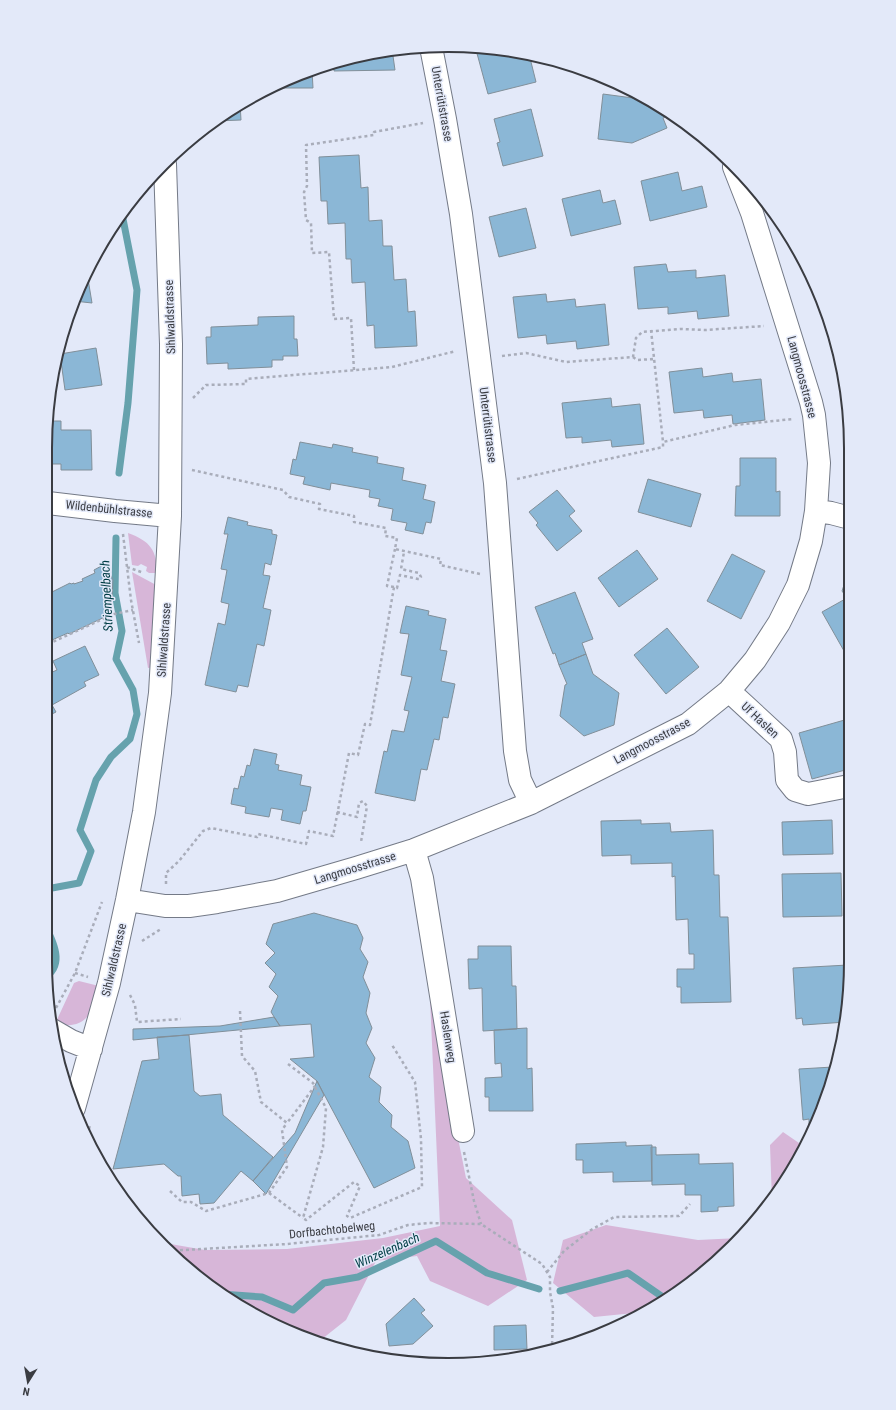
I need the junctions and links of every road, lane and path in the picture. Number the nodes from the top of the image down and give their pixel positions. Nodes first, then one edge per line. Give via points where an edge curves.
1 (432, 53) edge
2 (445, 119) junction
3 (165, 171) edge
4 (739, 179) edge
5 (786, 319) junction
6 (652, 330) junction
7 (479, 353) junction
8 (633, 357) junction
9 (654, 359) junction
10 (354, 370) junction
11 (190, 401) dead end
12 (765, 422) dead end
13 (663, 442) junction
14 (171, 469) junction
15 (495, 483) junction
16 (52, 503) edge
17 (816, 511) junction
18 (170, 516) junction
19 (844, 516) edge
20 (124, 534) dead end
21 (394, 549) junction
22 (404, 552) junction
23 (502, 575) junction
24 (394, 587) junction
25 (132, 610) junction
26 (52, 642) edge
27 (140, 648) dead end
28 (729, 691) junction
29 (844, 787) edge
30 (532, 803) junction
31 (337, 812) junction
32 (414, 850) junction
33 (179, 861) dead end
34 (356, 868) junction
35 (103, 899) dead end
36 (127, 900) junction
37 (163, 927) dead end
38 (138, 946) dead end
39 (127, 990) dead end
40 (54, 1006) edge
41 (240, 1011) dead end
42 (181, 1018) dead end
43 (59, 1034) edge
44 (392, 1045) dead end
45 (90, 1049) junction
46 (288, 1064) dead end
47 (315, 1086) junction
48 (77, 1099) edge
49 (287, 1123) junction
50 (463, 1131) joint
51 (170, 1191) dead end
52 (269, 1193) junction
53 (690, 1204) dead end
54 (303, 1218) junction
55 (481, 1224) junction
56 (177, 1250) edge
57 (547, 1272) junction
58 (552, 1344) edge

1 - 2 street, Unterrütistrasse
2 - 7 street, Unterrütistrasse
2 - 10 path via 374,132 374,135 306,145 307,186 304,192 306,220 311,223 312,253 329,252 334,319 351,318
3 - 14 street, Sihlwaldstrasse via 171,344
4 - 5 street, Langmoosstrasse
5 - 6 path via 769,325 704,330
5 - 17 street, Langmoosstrasse via 814,415 819,463
6 - 8 path via 642,332 636,338
6 - 9 path
7 - 8 path via 526,353 566,362
7 - 10 path via 463,349 392,367
7 - 15 street, Unterrütistrasse
8 - 9 path via 637,360
9 - 13 path
10 - 11 path via 246,379 246,384 206,385
12 - 13 path
13 - 15 path via 664,447
14 - 18 street, Sihlwaldstrasse
14 - 21 path via 187,469 283,490 289,497 320,504 319,509 354,516 354,522 386,528 384,536 397,538
15 - 23 street, Unterrütistrasse
16 - 18 street, Wildenbühlstrasse
17 - 19 street
17 - 28 street, Langmoosstrasse via 811,541 798,585 779,623 755,660
18 - 36 street, Sihlwaldstrasse via 160,692 144,812
20 - 25 path
21 - 22 path
21 - 24 path via 387,586
22 - 23 path via 442,559 440,565 487,576
22 - 24 path via 401,569 419,573 422,577 418,579 400,575 398,588
23 - 30 street, Unterrütistrasse via 515,751 520,780
24 - 31 path via 370,725 365,724 358,755 349,753
25 - 26 path via 114,614
25 - 27 path
28 - 29 street, Uf Haslen via 781,740 785,752 787,780 795,790 808,794
28 - 30 street, Langmoosstrasse via 688,724
30 - 32 street, Langmoosstrasse
31 - 33 path via 333,836 309,831 306,844 211,828 203,831
31 - 34 path via 357,816 359,803 363,802 367,806
32 - 34 street, Langmoosstrasse
32 - 50 street, Haslenweg via 422,878
34 - 36 street, Langmoosstrasse via 277,891 189,906 164,906
35 - 40 path via 75,973 57,1007
36 - 45 street, Sihlwaldstrasse via 109,983
37 - 38 path
39 - 42 path via 135,1005 136,1022
41 - 49 path via 242,1056 255,1071 261,1102
43 - 45 street
44 - 54 path via 415,1082 421,1139 422,1188 350,1218 347,1216 360,1186 354,1182 306,1220
45 - 48 street, Sihlwaldstrasse
46 - 47 path
47 - 49 path
47 - 54 path via 326,1108 323,1147
49 - 52 path via 282,1130 287,1167
50 - 55 path via 474,1201
51 - 52 path via 182,1202 191,1202 206,1211
52 - 54 path
53 - 57 path via 678,1216 614,1217 591,1230 564,1251
55 - 56 path, Dorfbachtobelweg via 429,1223 408,1225 380,1235
55 - 57 path via 542,1264
57 - 58 path via 550,1277 553,1308

